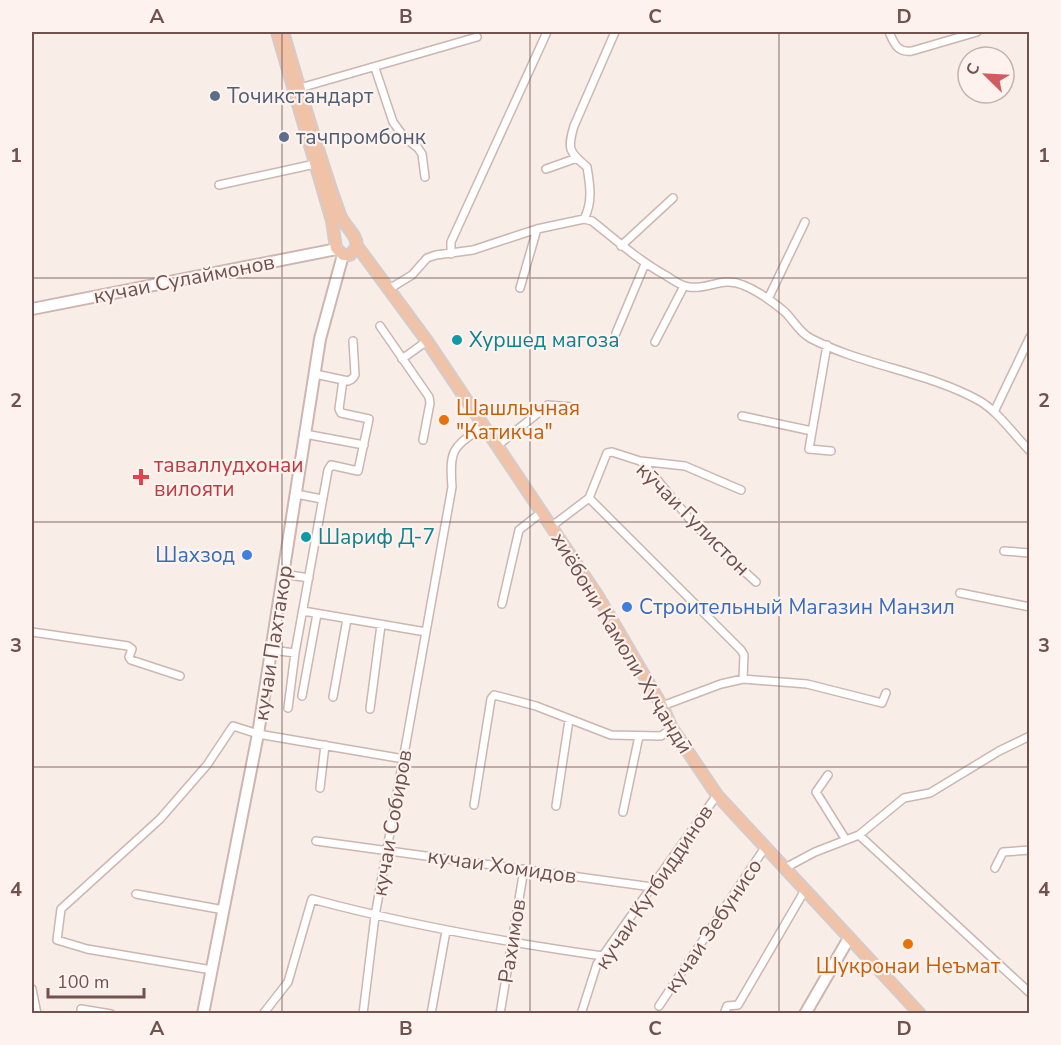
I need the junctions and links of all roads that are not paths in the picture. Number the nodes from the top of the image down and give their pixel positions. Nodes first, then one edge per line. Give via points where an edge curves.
1 (277, 32) edge
2 (284, 32) edge
3 (547, 32) edge
4 (615, 32) edge
5 (889, 32) edge
6 (977, 32) edge
7 (968, 33) edge
8 (477, 37) dead end
9 (375, 68) junction
10 (300, 88) junction
11 (576, 158) junction
12 (319, 164) junction
13 (546, 169) dead end
14 (425, 177) dead end
15 (219, 185) dead end
16 (673, 198) dead end
17 (584, 219) junction
18 (805, 222) dead end
19 (537, 229) junction
20 (356, 241) junction
21 (621, 246) junction
22 (341, 250) junction
23 (451, 254) junction
24 (370, 262) junction
25 (645, 264) junction
26 (684, 286) junction
27 (520, 288) dead end
28 (389, 289) junction
29 (768, 299) junction
30 (32, 309) edge
31 (380, 326) dead end
32 (616, 333) dead end
33 (1029, 337) edge
34 (353, 340) dead end
35 (427, 341) junction
36 (656, 342) dead end
37 (827, 345) junction
38 (402, 359) junction
39 (315, 374) junction
40 (343, 380) junction
41 (572, 407) dead end
42 (994, 412) junction
43 (742, 416) dead end
44 (483, 426) junction
45 (812, 431) junction
46 (305, 434) junction
47 (423, 440) dead end
48 (364, 445) junction
49 (497, 446) junction
50 (1029, 451) edge
51 (831, 452) dead end
52 (640, 461) junction
53 (741, 490) dead end
54 (296, 494) junction
55 (589, 498) junction
56 (322, 499) junction
57 (542, 512) junction
58 (552, 526) junction
59 (1004, 551) dead end
60 (1029, 554) edge
61 (283, 574) junction
62 (309, 578) junction
63 (756, 582) dead end
64 (960, 592) dead end
65 (502, 604) dead end
66 (1029, 607) edge
67 (303, 612) junction
68 (317, 614) junction
69 (347, 619) junction
70 (381, 625) junction
71 (32, 632) edge
72 (426, 632) junction
73 (271, 650) junction
74 (295, 653) junction
75 (180, 676) dead end
76 (743, 679) junction
77 (886, 693) dead end
78 (302, 696) dead end
79 (333, 697) dead end
80 (662, 706) junction
81 (288, 708) dead end
82 (370, 709) dead end
83 (569, 720) junction
84 (672, 728) junction
85 (258, 734) junction
86 (639, 736) junction
87 (1029, 736) edge
88 (325, 745) junction
89 (404, 759) junction
90 (828, 776) dead end
91 (320, 788) dead end
92 (717, 795) junction
93 (474, 805) dead end
94 (556, 806) dead end
95 (623, 812) dead end
96 (859, 835) junction
97 (846, 840) junction
98 (316, 841) dead end
99 (766, 846) junction
100 (388, 849) junction
101 (1029, 850) edge
102 (785, 867) junction
103 (995, 868) dead end
104 (524, 869) junction
105 (652, 887) junction
106 (805, 890) junction
107 (136, 894) dead end
108 (224, 910) junction
109 (375, 916) junction
110 (446, 931) junction
111 (849, 938) junction
112 (512, 943) junction
113 (603, 956) junction
114 (212, 970) junction
115 (32, 989) edge
116 (1029, 993) edge
117 (659, 1006) dead end
118 (81, 1009) dead end
119 (37, 1014) edge
120 (111, 1014) edge
121 (203, 1014) edge
122 (263, 1014) edge
123 (363, 1014) edge
124 (431, 1014) edge
125 (500, 1014) edge
126 (580, 1014) edge
127 (724, 1014) edge
128 (805, 1014) edge
129 (920, 1014) edge

1 - 12 main road
2 - 10 main road
3 - 23 street via 451,242
4 - 11 street via 569,142
5 - 7 street via 896,47 904,52
6 - 7 street
8 - 9 street
9 - 10 street
9 - 14 street via 393,122 422,154
10 - 12 main road
11 - 13 street
11 - 17 street via 587,167 591,189 589,211
12 - 15 street
12 - 20 main road, хиёбони Камоли Хуҷандӣ via 341,219
12 - 22 main road
16 - 21 street
17 - 19 street
17 - 21 street via 592,221
18 - 29 street
19 - 23 street
19 - 27 street
20 - 22 main road via 354,253
20 - 22 main road via 344,234
20 - 24 main road, хиёбони Камоли Хуҷандӣ
21 - 25 street
22 - 24 main road via 349,258
22 - 30 main road, кучаи Сулаймонов
22 - 39 main road, кучаи Пахтакор
23 - 28 street via 427,258 412,275
24 - 28 main road, хиёбони Камоли Хуҷандӣ
25 - 26 street
25 - 32 street
26 - 29 street via 732,281
26 - 36 street
28 - 35 main road, хиёбони Камоли Хуҷандӣ
29 - 37 street via 802,333
31 - 38 street
33 - 42 street
34 - 40 street, кучаи Пахтакор via 355,375
35 - 38 street
35 - 44 main road, хиёбони Камоли Хуҷандӣ
37 - 42 street via 931,380 977,400
37 - 45 street
38 - 47 street via 429,397
39 - 40 street
39 - 46 main road, кучаи Пахтакор
40 - 48 street, кучаи Пахтакор via 341,413 369,419
41 - 49 street via 548,405
42 - 50 street
43 - 45 street
44 - 49 main road, хиёбони Камоли Хуҷандӣ
44 - 72 street, кучаи Собиров via 452,453 452,487
45 - 51 street via 809,449
46 - 48 street
46 - 54 main road, кучаи Пахтакор
48 - 56 street, кучаи Пахтакор via 358,471 331,465
49 - 57 main road, хиёбони Камоли Хуҷандӣ
52 - 53 street via 685,466
52 - 55 street, кӯчаи Гулистон via 607,453
52 - 63 street, кӯчаи Гулистон via 692,522
54 - 56 street
54 - 61 main road, кучаи Пахтакор
55 - 58 street
55 - 76 street via 741,650
56 - 62 street, кучаи Пахтакор
57 - 58 main road, хиёбони Камоли Хуҷандӣ
57 - 65 street via 519,530
58 - 80 main road, хиёбони Камоли Хуҷандӣ
59 - 60 street
61 - 62 street
61 - 73 main road, кучаи Пахтакор
62 - 67 street, кучаи Пахтакор
64 - 66 street
67 - 68 street
67 - 74 street, кучаи Пахтакор
68 - 69 street
68 - 78 street
69 - 70 street
69 - 79 street
70 - 72 street
70 - 82 street
71 - 75 street via 128,646 132,650 131,660
72 - 89 street, кучаи Собиров
73 - 74 street
73 - 85 main road, кучаи Пахтакор
74 - 81 street, кучаи Пахтакор
76 - 77 street via 807,684 882,703
76 - 80 street
80 - 84 main road, хиёбони Камоли Хуҷандӣ
83 - 86 street via 611,735
83 - 93 street via 494,695
83 - 94 street
84 - 86 street via 662,736
84 - 92 main road, хиёбони Камоли Хуҷандӣ
85 - 88 street
85 - 108 main road, кучаи Пахтакор
85 - 114 street via 233,726 207,765 160,819 61,909 57,940 87,949
86 - 95 street
87 - 96 street via 930,793 904,798
88 - 89 street
88 - 91 street
89 - 100 street, кучаи Собиров
90 - 97 street via 816,792
92 - 99 main road, хиёбони Камоли Хуҷандӣ
92 - 105 street, кучаи Кутбиддинов
96 - 97 street
96 - 116 street
97 - 102 street
98 - 100 street, кучаи Хомидов
99 - 102 main road, хиёбони Камоли Хуҷандӣ
99 - 117 street, кучаи Зебунисо
100 - 104 street, кучаи Хомидов
100 - 109 street, кучаи Собиров
101 - 103 street via 1004,852
102 - 106 main road, хиёбони Камоли Хуҷандӣ
104 - 105 street, кучаи Хомидов
104 - 112 street, Рахимов
105 - 113 street, кучаи Кутбиддинов
106 - 111 main road, хиёбони Камоли Хуҷандӣ
106 - 127 street via 738,1005 727,1006
107 - 108 street
108 - 114 main road, кучаи Пахтакор
109 - 110 street
109 - 122 street via 312,899 288,982
109 - 123 street, кучаи Собиров
110 - 112 street
110 - 124 street
111 - 128 main road
111 - 129 main road, хиёбони Камоли Хуҷандӣ
112 - 113 street
112 - 125 street, Рахимов
113 - 126 street, кучаи Кутбиддинов
114 - 121 main road, кучаи Пахтакор
115 - 119 street
118 - 120 street

